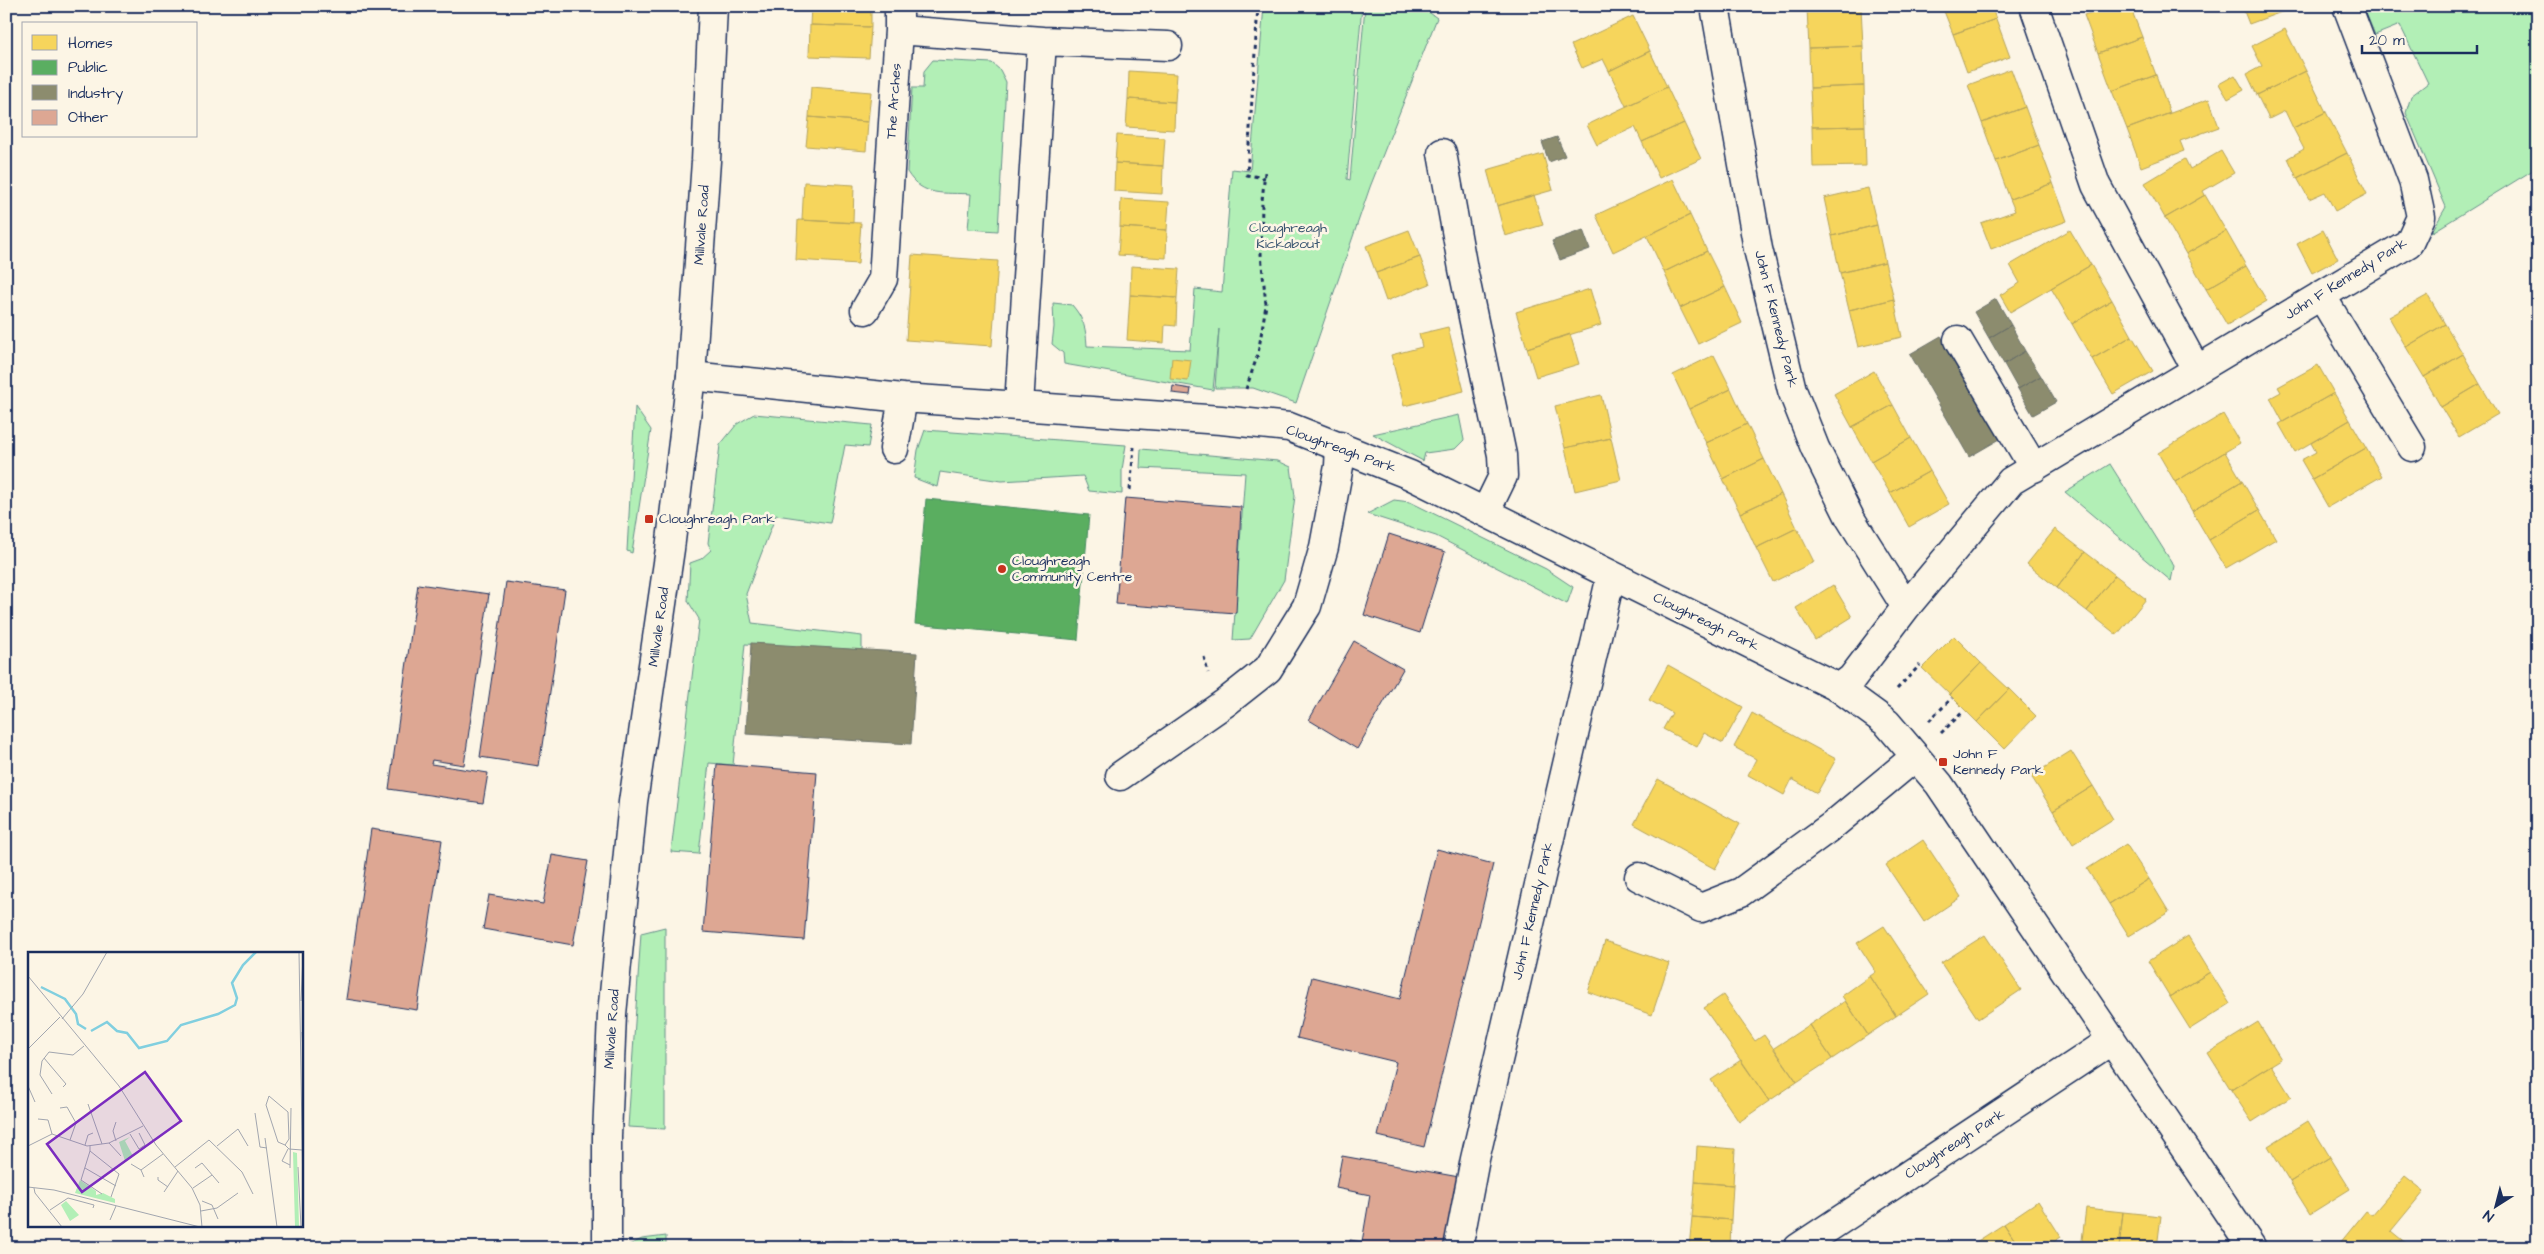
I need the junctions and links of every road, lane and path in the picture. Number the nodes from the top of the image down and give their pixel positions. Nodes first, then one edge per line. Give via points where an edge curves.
1 (713, 6) edge
2 (1258, 6) edge
3 (1714, 6) edge
4 (2034, 6) edge
5 (2346, 6) edge
6 (899, 18) edge
7 (1042, 41) junction
8 (1168, 46) dead end
9 (1442, 153) dead end
10 (1265, 172) dead end
11 (1265, 178) junction
12 (2321, 295) junction
13 (865, 310) dead end
14 (1958, 340) dead end
15 (2196, 369) junction
16 (691, 376) junction
17 (1247, 397) dead end
18 (902, 398) junction
19 (1019, 405) junction
20 (1135, 441) dead end
21 (1340, 446) junction
22 (2412, 447) dead end
23 (894, 449) dead end
24 (2034, 468) junction
25 (1130, 490) dead end
26 (1486, 511) junction
27 (1611, 576) junction
28 (1906, 607) junction
29 (1920, 665) dead end
30 (1839, 688) junction
31 (1895, 690) dead end
32 (1952, 698) dead end
33 (1964, 711) dead end
34 (1922, 728) dead end
35 (1940, 734) dead end
36 (1915, 756) junction
37 (1120, 776) dead end
38 (1639, 877) dead end
39 (2112, 1040) junction
40 (607, 1248) edge
41 (1458, 1248) edge
42 (1798, 1248) edge
43 (2252, 1248) edge

1 - 16 street, Millvale Road
2 - 11 path via 1247,175
3 - 28 street, John F Kennedy Park via 1758,249 1792,390 1815,448 1850,518
4 - 15 street via 2096,185
5 - 12 street, John F Kennedy Park via 2413,180 2420,217 2409,243
6 - 7 street, The Arches
6 - 13 street, The Arches via 883,279
7 - 8 street, The Arches
7 - 19 street
9 - 26 street via 1502,455 1503,476
10 - 11 path
11 - 17 path via 1261,254 1266,305 1258,354 1246,388
12 - 15 street, John F Kennedy Park
12 - 22 street
14 - 24 street
15 - 24 street, John F Kennedy Park
16 - 18 street, Cloughreagh Park
16 - 40 street, Millvale Road via 670,549 633,802 612,1014
18 - 19 street, Cloughreagh Park
18 - 23 street
19 - 21 street, Cloughreagh Park via 1289,427
20 - 25 path
21 - 26 street, Cloughreagh Park via 1410,474
21 - 37 street via 1324,547 1307,606 1268,669
24 - 28 street, John F Kennedy Park via 2011,481
26 - 27 street, Cloughreagh Park
27 - 30 street, Cloughreagh Park
27 - 41 street, John F Kennedy Park
28 - 30 street, John F Kennedy Park via 1852,678
29 - 31 path
30 - 36 street, Cloughreagh Park via 1887,723
32 - 34 path
33 - 35 path
36 - 38 street via 1833,825 1741,892 1701,908
36 - 39 street, Cloughreagh Park via 1938,784
39 - 42 street, Cloughreagh Park
39 - 43 street, Cloughreagh Park

